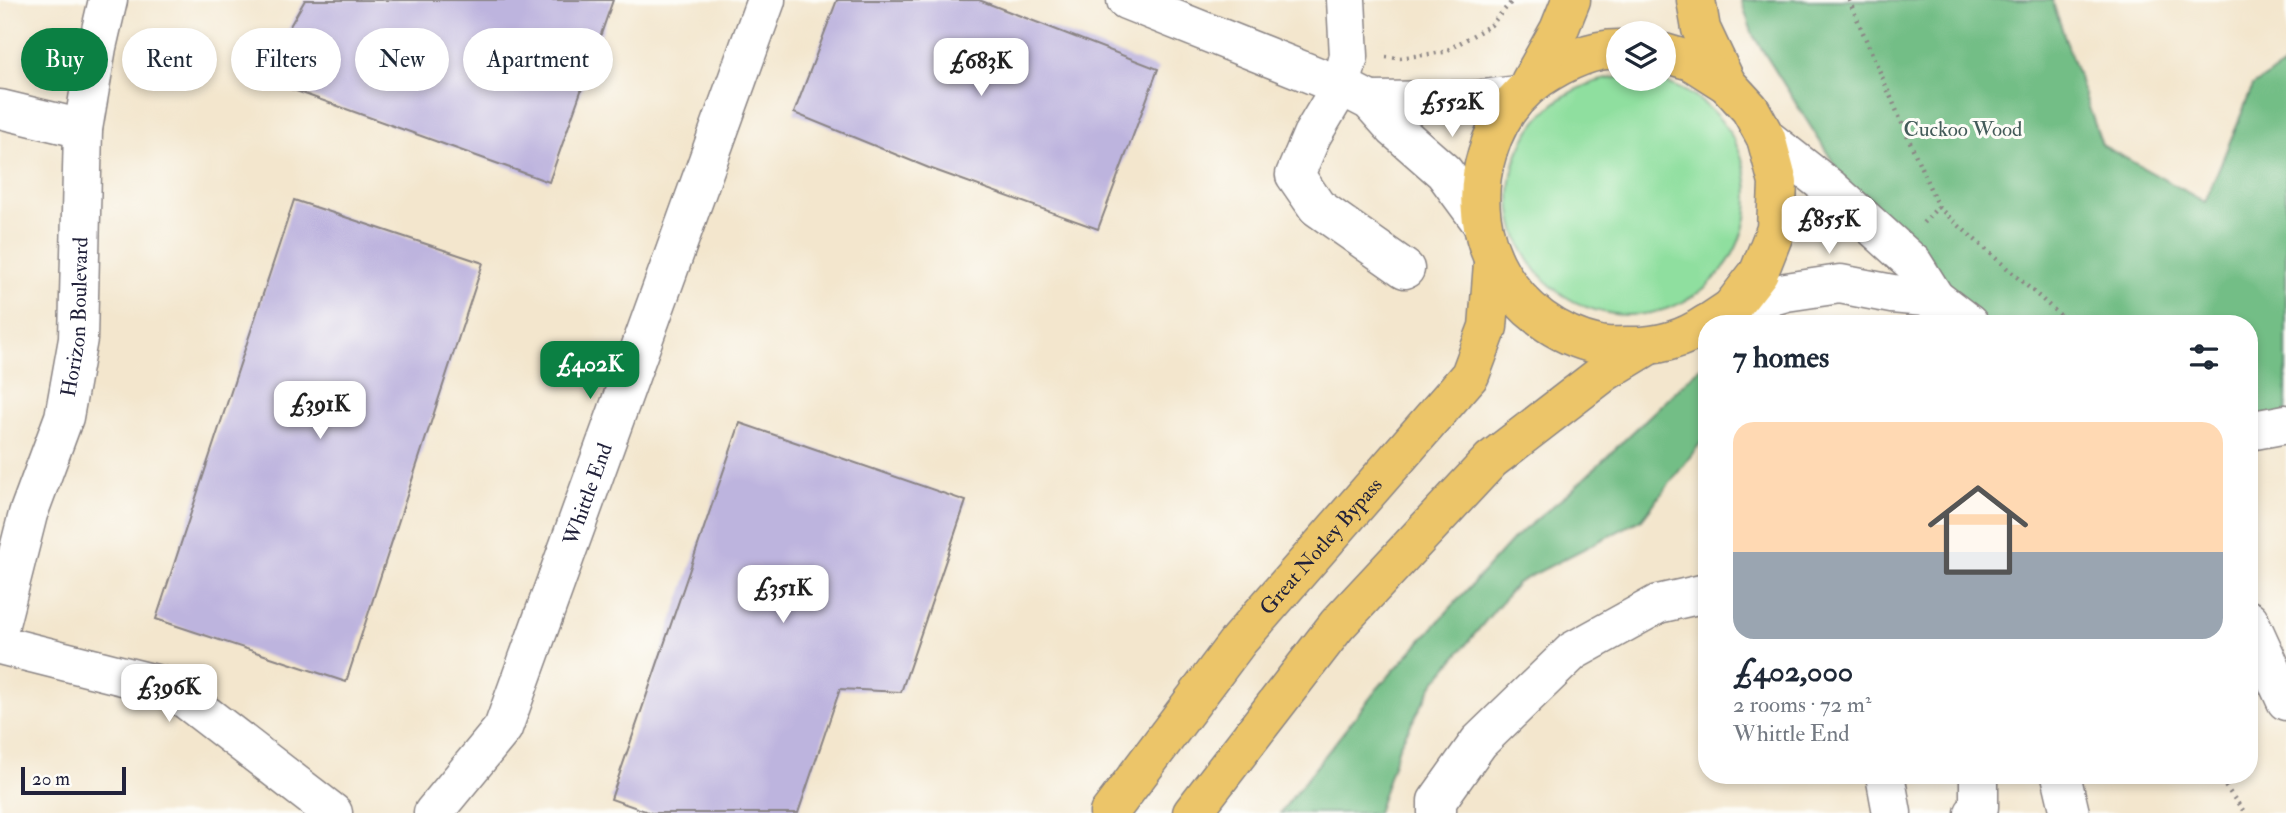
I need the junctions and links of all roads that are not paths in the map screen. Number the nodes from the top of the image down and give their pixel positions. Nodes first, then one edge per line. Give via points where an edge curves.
1 (108, 0) edge
2 (766, 0) edge
3 (1126, 0) edge
4 (1346, 0) edge
5 (1571, 0) edge
6 (1696, 0) edge
7 (1606, 49) edge
8 (1676, 57) edge
9 (1353, 81) junction
10 (1727, 85) junction
11 (1523, 91) junction
12 (0, 110) edge
13 (83, 129) junction
14 (1766, 138) junction
15 (1480, 221) junction
16 (1493, 263) junction
17 (1405, 269) dead end
18 (1935, 298) junction
19 (1719, 315) edge
20 (1726, 315) edge
21 (1957, 315) edge
22 (1698, 330) edge
23 (1646, 347) junction
24 (2286, 425) edge
25 (2258, 430) edge
26 (1698, 595) edge
27 (0, 624) edge
28 (2258, 640) edge
29 (0, 645) edge
30 (2286, 701) edge
31 (1887, 784) edge
32 (1979, 784) edge
33 (2063, 784) edge
34 (334, 813) edge
35 (433, 813) edge
36 (1109, 813) edge
37 (1192, 813) edge
38 (1437, 813) edge
39 (1892, 813) edge
40 (1974, 813) edge
41 (2070, 813) edge

1 - 13 street, Horizon Boulevard
2 - 35 street, Whittle End via 503,728
3 - 9 street
4 - 9 street
5 - 11 highway
6 - 10 highway via 1702,29
7 - 11 highway via 1563,62
8 - 10 highway
9 - 11 street via 1474,100
9 - 15 street via 1395,130 1444,172
9 - 17 street via 1312,135 1295,175 1318,207
10 - 14 highway via 1750,109
11 - 15 highway via 1493,132 1480,176
12 - 13 street
13 - 27 street, Horizon Boulevard via 78,339 64,417 28,514
14 - 18 street via 1913,263
14 - 19 highway via 1778,183 1776,229 1759,272
15 - 16 highway
16 - 23 highway via 1519,301 1556,329 1600,345
16 - 36 highway, Great Notley Bypass via 1488,327 1470,375 1239,640
18 - 20 street via 1840,284 1786,292
18 - 21 street
22 - 23 highway
23 - 37 highway via 1605,372 1491,460 1337,625
24 - 25 street
26 - 38 street via 1658,604 1573,650 1479,742 1437,801
28 - 30 street
29 - 34 street via 171,688
31 - 39 street
32 - 40 street via 1979,807
33 - 41 street

